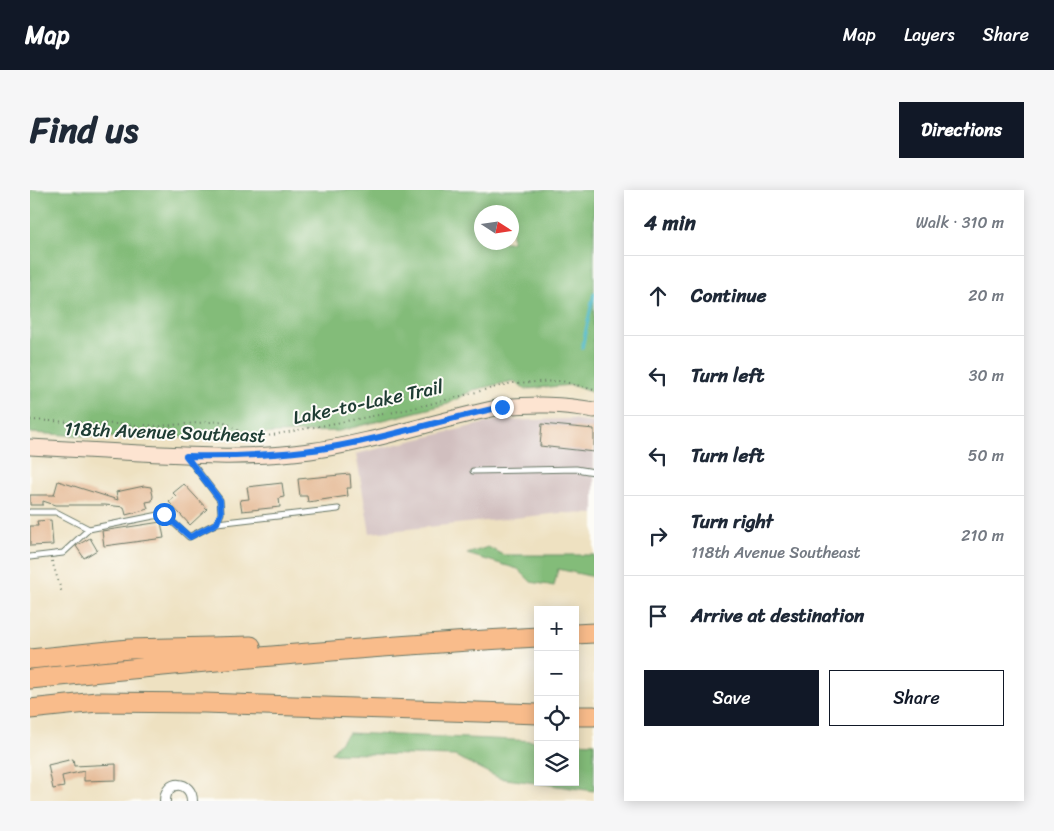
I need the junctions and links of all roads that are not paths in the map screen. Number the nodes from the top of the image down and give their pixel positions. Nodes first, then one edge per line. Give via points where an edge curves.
1 (594, 410) edge
2 (30, 447) edge
3 (186, 456) junction
4 (472, 471) dead end
5 (594, 472) edge
6 (338, 509) dead end
7 (30, 512) edge
8 (217, 523) junction
9 (89, 529) junction
10 (30, 557) edge
11 (594, 633) edge
12 (579, 634) edge
13 (534, 636) edge
14 (441, 642) junction
15 (30, 659) edge
16 (30, 679) edge
17 (30, 709) edge
18 (534, 714) edge
19 (579, 716) edge
20 (594, 716) edge
21 (159, 801) edge
22 (165, 801) edge
23 (192, 801) edge

1 - 3 street, 118th Avenue Southeast via 560,404 502,407 310,451 250,456
2 - 3 street, 118th Avenue Southeast
3 - 8 lane via 220,500 221,513
4 - 5 lane via 576,469
6 - 8 lane
7 - 9 lane via 56,512
8 - 9 lane via 190,537 164,514
9 - 10 lane via 63,553
11 - 12 highway
13 - 14 highway
14 - 15 highway via 129,650
14 - 16 highway
17 - 18 highway via 97,702 204,703
19 - 20 highway
21 - 22 street
22 - 23 street via 166,792 177,785 189,789

